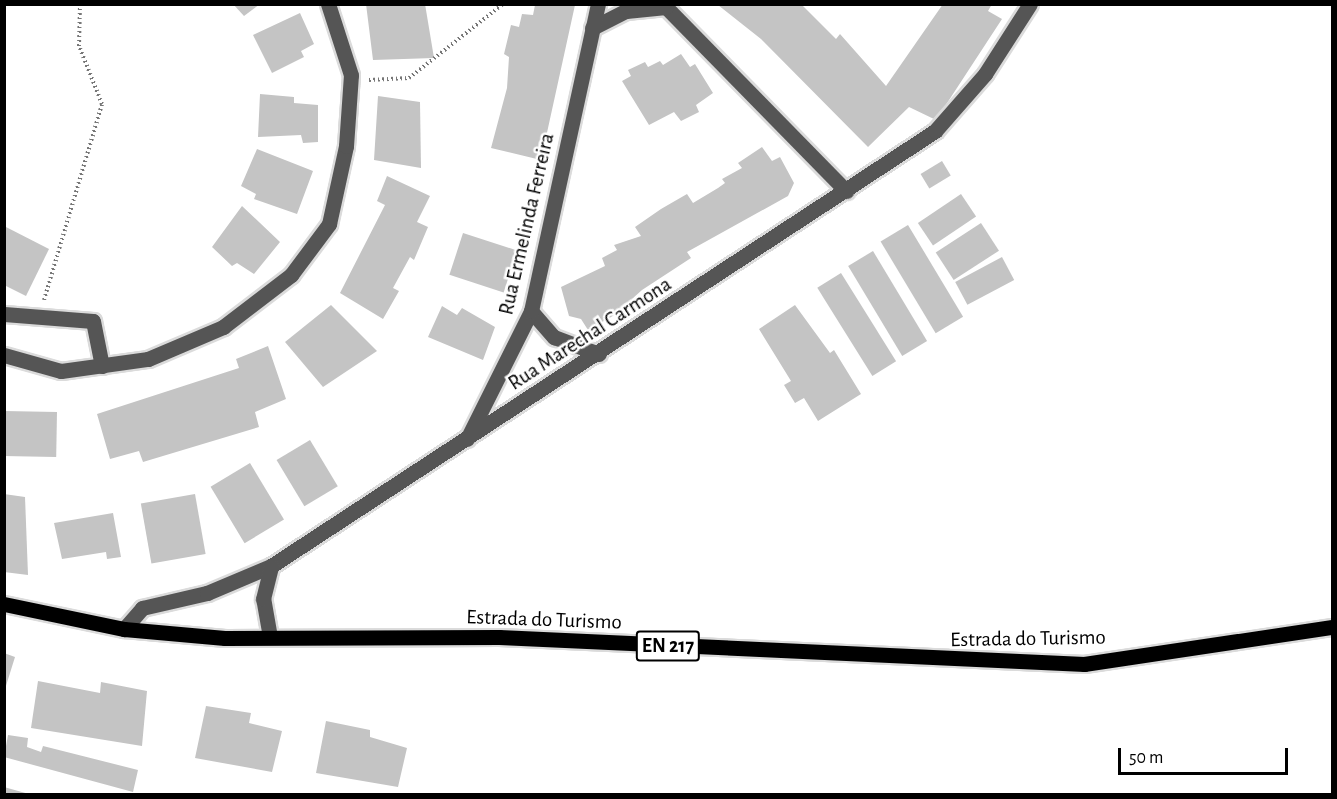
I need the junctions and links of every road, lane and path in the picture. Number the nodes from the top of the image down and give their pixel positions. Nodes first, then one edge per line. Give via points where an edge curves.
1 (80, 4) edge
2 (328, 4) edge
3 (503, 4) edge
4 (598, 4) edge
5 (1030, 4) edge
6 (665, 6) edge
7 (592, 28) junction
8 (350, 81) junction
9 (846, 191) junction
10 (531, 311) junction
11 (4, 314) edge
12 (39, 318) junction
13 (599, 354) junction
14 (4, 355) edge
15 (102, 366) junction
16 (466, 442) junction
17 (271, 566) junction
18 (4, 604) edge
19 (1332, 627) edge
20 (124, 629) junction
21 (270, 637) junction

1 - 12 path via 79,46 102,104
2 - 8 street
3 - 8 path via 409,78
4 - 7 street, Rua Ermelinda Ferreira
5 - 9 street, Rua Marechal Carmona via 985,74 935,130
6 - 7 street via 626,11
6 - 9 street
7 - 10 street, Rua Ermelinda Ferreira
8 - 15 street via 346,146 330,224 291,275 223,327 148,359
9 - 13 street, Rua Marechal Carmona
10 - 13 street via 554,337
10 - 16 street, Rua Ermelinda Ferreira
11 - 12 street
12 - 15 street via 93,321
13 - 16 street, Rua Marechal Carmona
14 - 15 street via 61,371
16 - 17 street, Rua Marechal Carmona
17 - 20 street, Rua Marechal Carmona via 207,593 142,608
17 - 21 street via 263,599
18 - 20 main road, Estrada do Turismo / EN 217
19 - 21 main road, Estrada do Turismo / EN 217 via 1084,664 499,637
20 - 21 main road, Estrada do Turismo / EN 217

